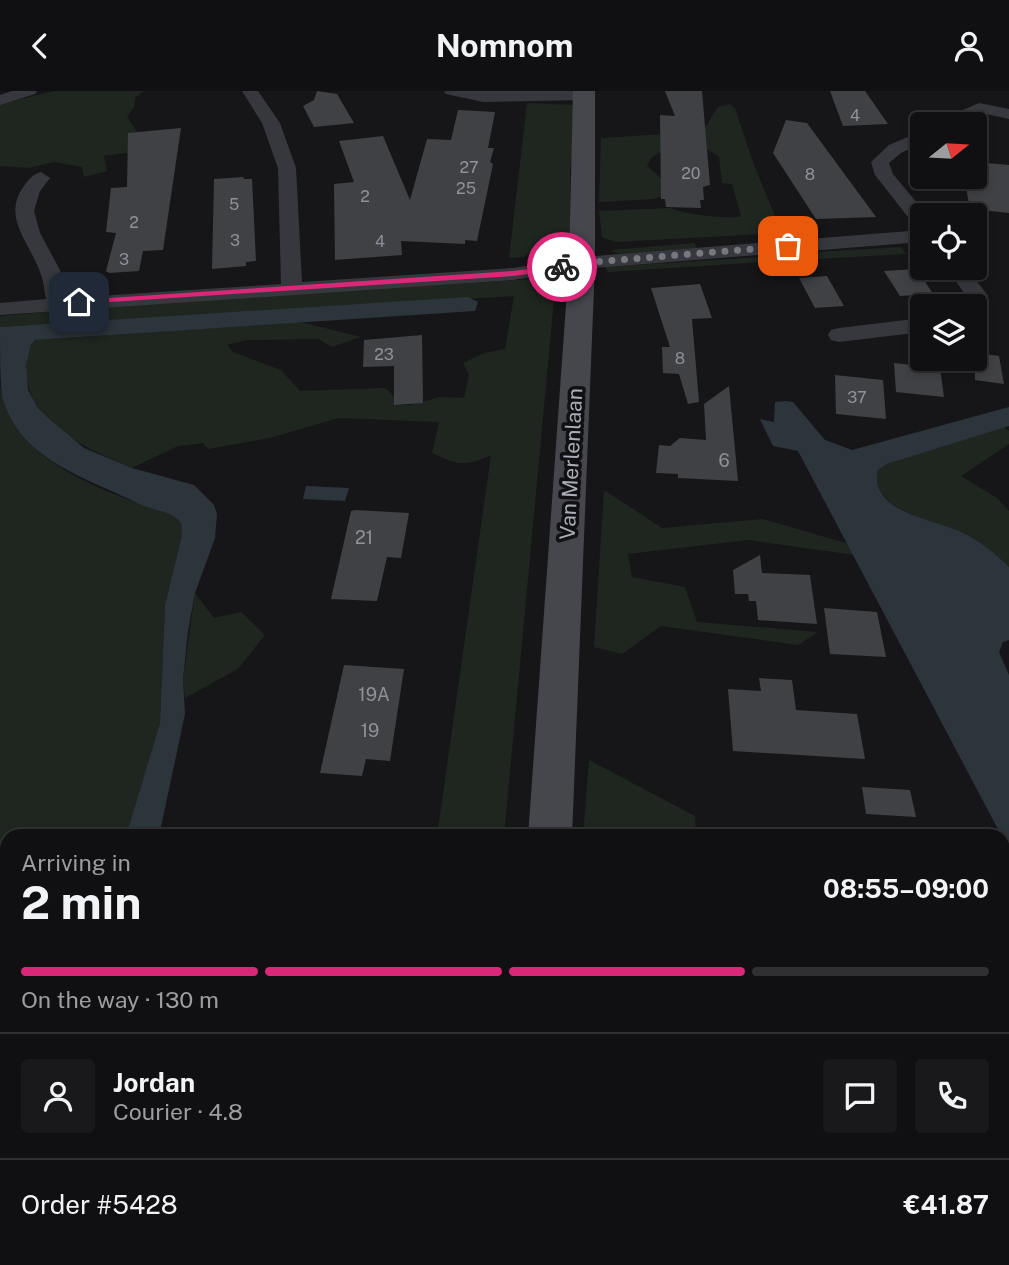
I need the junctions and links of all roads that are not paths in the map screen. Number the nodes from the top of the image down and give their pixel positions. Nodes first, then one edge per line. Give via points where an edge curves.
1 (29, 91) edge
2 (250, 91) edge
3 (452, 91) edge
4 (966, 91) edge
5 (585, 93) edge
6 (0, 100) edge
7 (979, 108) junction
8 (971, 112) edge
9 (1009, 114) edge
10 (910, 142) edge
11 (41, 178) dead end
12 (910, 207) edge
13 (910, 237) edge
14 (582, 263) junction
15 (292, 287) junction
16 (57, 304) junction
17 (0, 309) edge
18 (910, 326) edge
19 (839, 335) dead end
20 (550, 829) edge

1 - 6 street
2 - 15 street via 271,123 287,168
3 - 5 street via 483,97
4 - 7 street
5 - 14 main road, Van Merlenlaan
7 - 8 street
7 - 9 street
10 - 12 street via 880,162 884,175
11 - 16 street via 29,189 25,202 29,236 50,269
13 - 14 street
14 - 15 street via 513,274
14 - 20 main road, Van Merlenlaan
15 - 16 street
16 - 17 street
18 - 19 street

